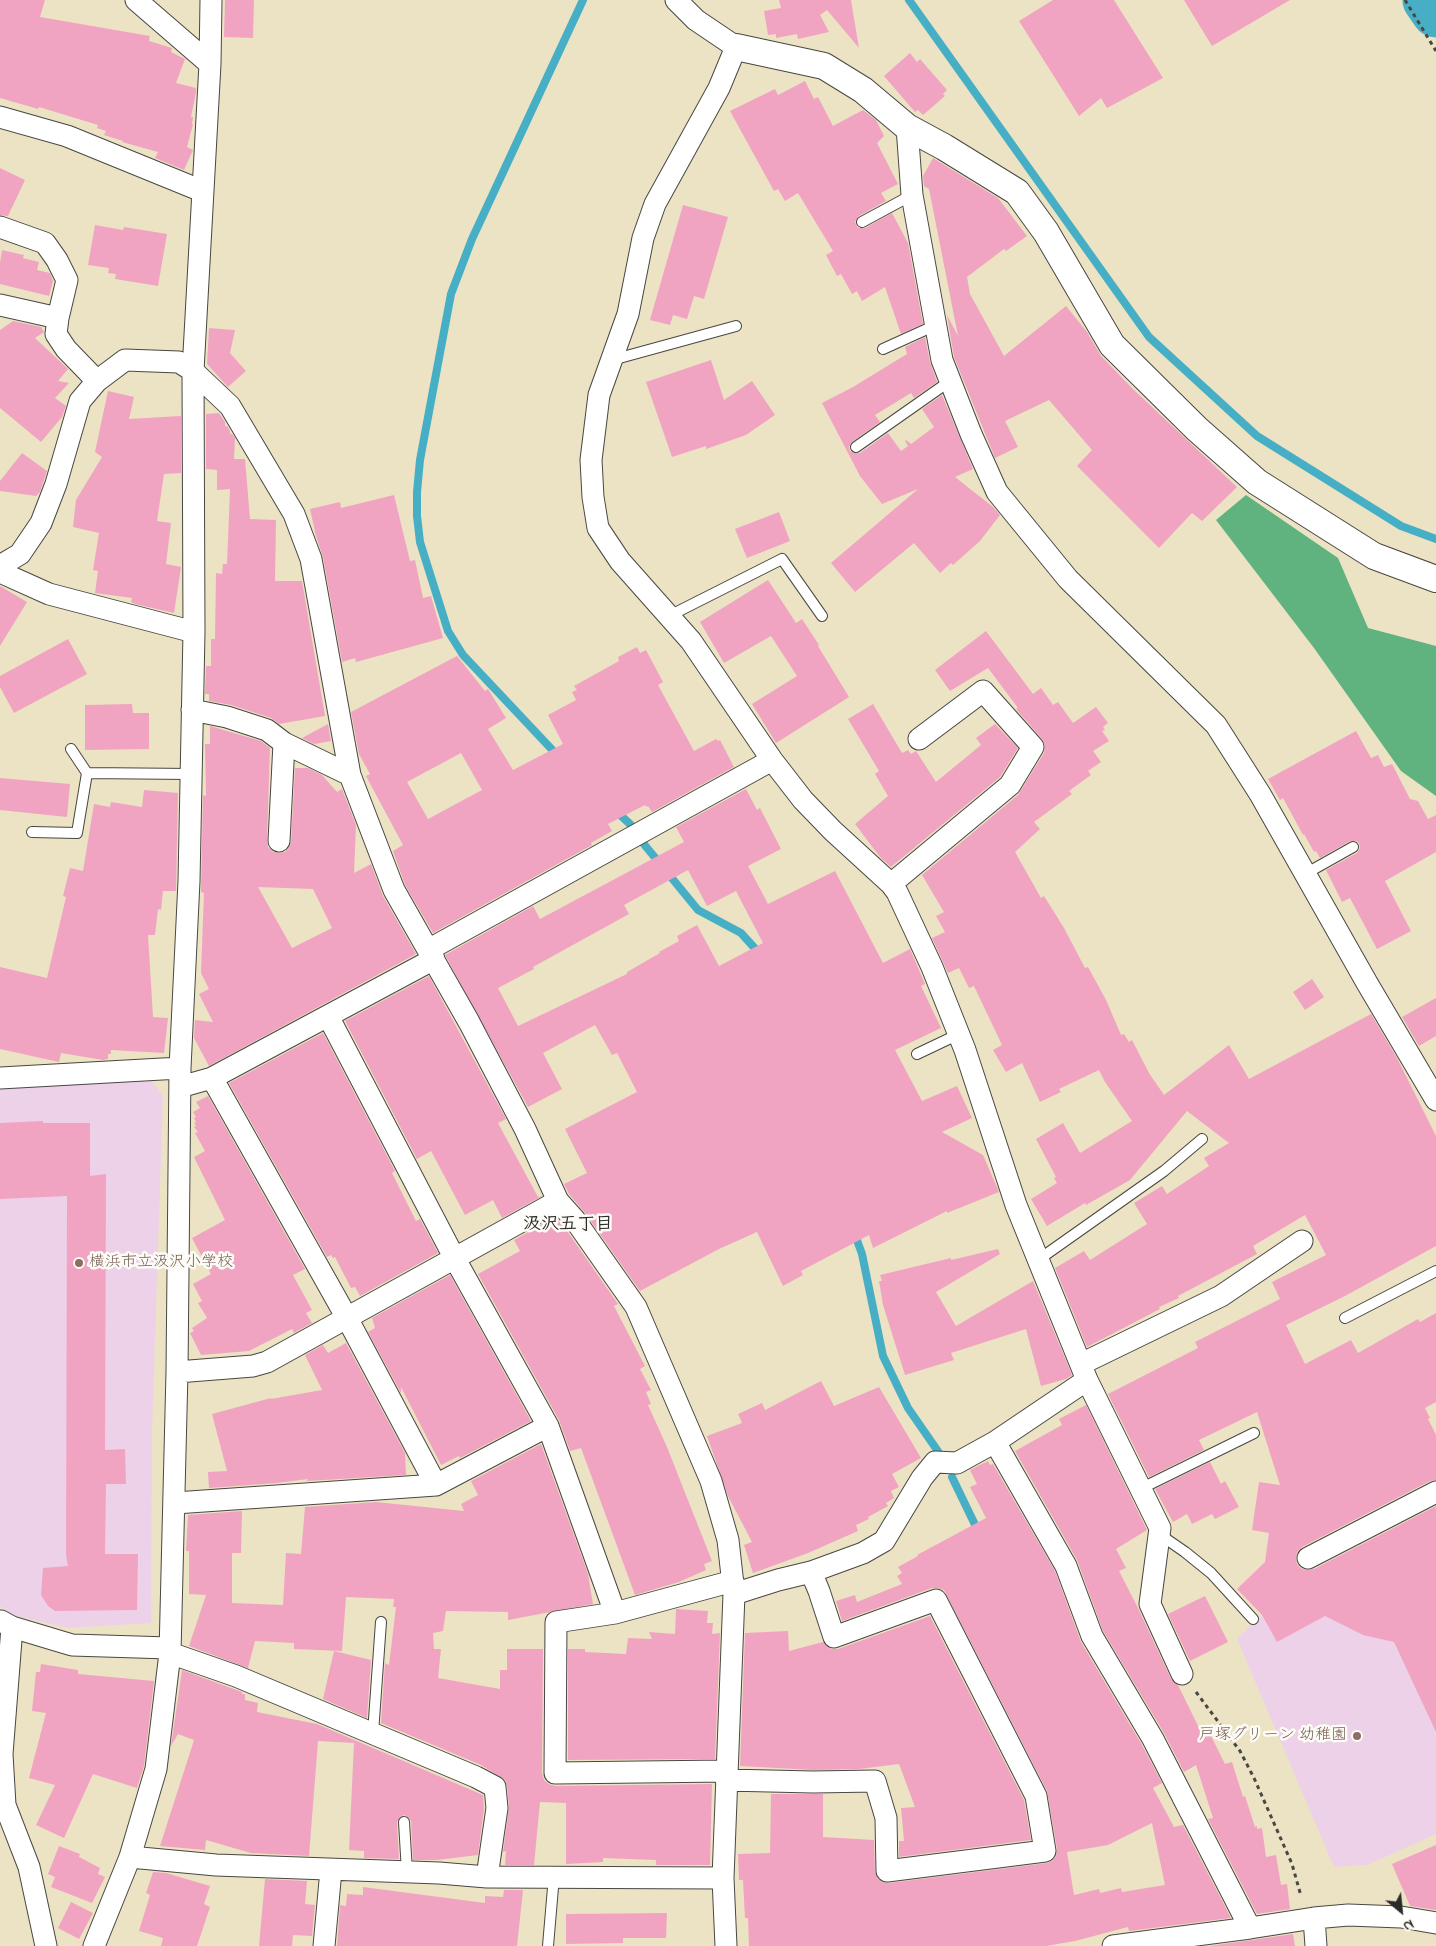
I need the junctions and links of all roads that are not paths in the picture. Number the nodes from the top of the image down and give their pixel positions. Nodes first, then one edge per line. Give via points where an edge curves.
1 (136, 0) edge
2 (211, 0) edge
3 (676, 0) edge
4 (736, 47) junction
5 (210, 64) junction
6 (0, 117) edge
7 (907, 127) junction
8 (202, 191) junction
9 (912, 194) junction
10 (862, 222) dead end
11 (0, 227) edge
12 (0, 305) edge
13 (58, 318) junction
14 (936, 325) junction
15 (736, 326) dead end
16 (883, 349) dead end
17 (611, 360) junction
18 (193, 371) junction
19 (97, 381) junction
20 (950, 381) junction
21 (856, 447) dead end
22 (0, 566) edge
23 (0, 572) edge
24 (1436, 579) edge
25 (669, 616) junction
26 (822, 616) dead end
27 (194, 632) junction
28 (192, 710) junction
29 (919, 739) dead end
30 (284, 742) junction
31 (71, 749) dead end
32 (772, 760) junction
33 (87, 773) junction
34 (191, 774) junction
35 (350, 775) junction
36 (32, 832) dead end
37 (279, 841) dead end
38 (1353, 847) dead end
39 (1306, 874) junction
40 (891, 884) junction
41 (431, 955) junction
42 (328, 1016) junction
43 (959, 1034) junction
44 (917, 1054) dead end
45 (180, 1077) junction
46 (0, 1078) edge
47 (212, 1078) junction
48 (1436, 1100) edge
49 (1202, 1139) dead end
50 (558, 1202) junction
51 (1302, 1241) dead end
52 (455, 1259) junction
53 (1038, 1260) junction
54 (1436, 1271) edge
55 (347, 1318) junction
56 (1345, 1318) dead end
57 (177, 1372) junction
58 (1084, 1372) junction
59 (548, 1426) junction
60 (1254, 1433) dead end
61 (995, 1442) junction
62 (436, 1485) junction
63 (1140, 1489) junction
64 (1436, 1492) edge
65 (175, 1503) junction
66 (1159, 1534) junction
67 (1308, 1558) dead end
68 (811, 1572) junction
69 (733, 1587) junction
70 (615, 1613) junction
71 (1253, 1619) dead end
72 (381, 1622) dead end
73 (6, 1624) edge
74 (169, 1650) junction
75 (1182, 1674) road end
76 (373, 1733) junction
77 (1, 1754) edge
78 (726, 1776) junction
79 (404, 1822) dead end
80 (130, 1857) junction
81 (331, 1870) junction
82 (407, 1872) junction
83 (554, 1876) junction
84 (487, 1877) junction
85 (723, 1878) junction
86 (1314, 1918) junction
87 (1436, 1923) edge
88 (1250, 1928) junction
89 (1141, 1944) edge
90 (46, 1946) edge
91 (94, 1946) edge
92 (324, 1946) edge
93 (548, 1946) edge
94 (726, 1946) edge
95 (1113, 1946) edge
96 (1316, 1946) edge

1 - 5 street
2 - 5 street
3 - 4 street via 696,20
4 - 7 street via 824,66 863,90
4 - 17 street via 719,88 655,204 643,238 628,314
5 - 8 street
6 - 8 street via 66,136
7 - 9 street
7 - 24 street via 1017,192 1046,232 1112,345 1197,429 1257,482 1374,556
8 - 18 street
9 - 10 lane
9 - 14 street
11 - 13 street via 45,243 57,260 67,280
12 - 13 street
13 - 19 street via 56,334
14 - 16 lane
14 - 20 street via 942,360
15 - 17 lane
17 - 25 street via 600,395 591,460 598,528 620,561
18 - 19 street via 179,362 125,360
18 - 27 street
18 - 35 street via 230,406 294,514 311,559
19 - 22 street via 80,401 41,523 20,554
20 - 21 lane
20 - 39 street via 997,492 1068,579 1216,725
23 - 27 street via 49,594
25 - 26 lane via 782,559
25 - 32 street via 692,641
27 - 28 street
28 - 30 street via 267,730
28 - 34 street
29 - 40 street via 983,691 1033,747 1010,785
30 - 35 street
30 - 37 street
31 - 33 lane
32 - 40 street via 803,800
32 - 41 street
33 - 34 lane
33 - 36 lane via 77,833
34 - 45 street
35 - 41 street via 394,890
38 - 39 lane
39 - 48 street
40 - 43 street via 932,967
41 - 42 street
41 - 50 street via 525,1129
42 - 47 street
42 - 52 street
43 - 44 lane
43 - 53 street via 1016,1205
45 - 46 street
45 - 47 street
45 - 57 street
47 - 55 street
49 - 53 lane via 1164,1171
50 - 52 street
50 - 69 street via 575,1220 636,1307 711,1481 728,1540
51 - 58 street via 1221,1296
52 - 55 street
52 - 59 street
53 - 58 street
54 - 56 lane
55 - 57 street via 267,1362
55 - 62 street
57 - 65 street
58 - 61 street
58 - 63 street
59 - 62 street
59 - 70 street
60 - 63 lane
61 - 68 street via 957,1463 934,1462 884,1541 863,1553
61 - 88 street via 1066,1566 1092,1636 1153,1739
62 - 65 street
63 - 66 street via 1160,1528
64 - 67 street
65 - 74 street
66 - 71 lane via 1211,1573
66 - 75 street via 1150,1604
68 - 69 street
68 - 78 street via 834,1636 936,1600 1036,1796 1045,1851 887,1871 886,1818 875,1781 813,1782
69 - 70 street
69 - 78 street
70 - 78 street via 556,1622 555,1773
72 - 76 lane
73 - 74 street via 72,1645
73 - 77 street
74 - 76 street
74 - 80 street via 156,1769
76 - 84 street via 495,1787 497,1808
77 - 90 street via 5,1805 29,1867
78 - 85 street
79 - 82 lane
80 - 81 street
80 - 91 street
81 - 82 street
81 - 92 street
82 - 84 street
83 - 84 street
83 - 85 street
83 - 93 lane
85 - 94 street
86 - 87 street via 1383,1916
86 - 88 street
86 - 96 street
88 - 89 street
89 - 95 street

